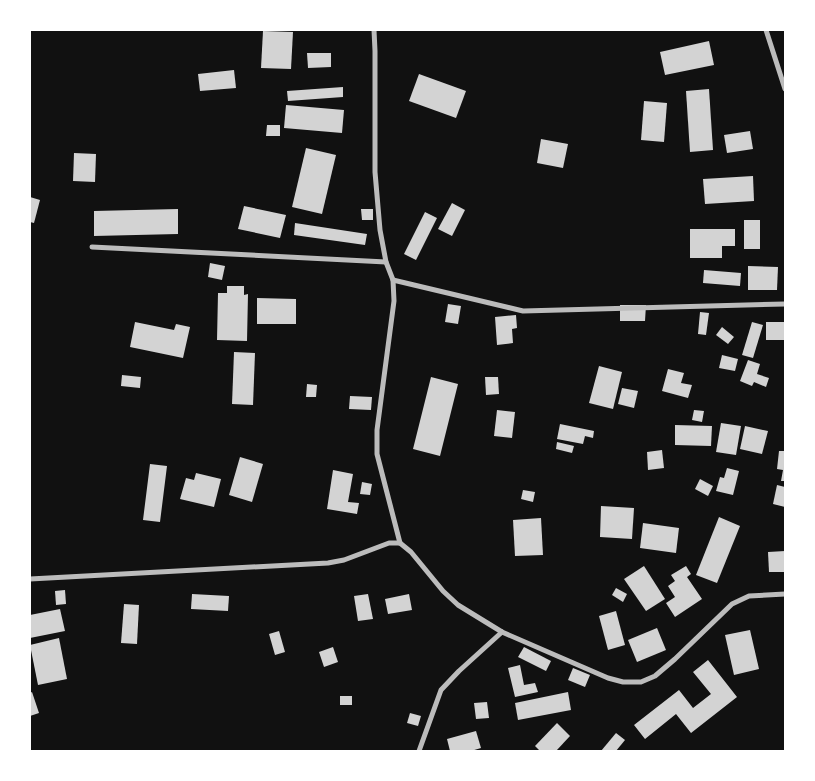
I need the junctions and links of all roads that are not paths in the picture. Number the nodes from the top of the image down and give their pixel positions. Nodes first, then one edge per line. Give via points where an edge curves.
1 (374, 30) edge
2 (766, 30) edge
3 (785, 89) edge
4 (92, 247) dead end
5 (386, 262) junction
6 (393, 280) junction
7 (785, 304) edge
8 (400, 544) junction
9 (30, 579) edge
10 (785, 594) edge
11 (502, 632) junction
12 (419, 751) edge

1 - 5 street via 375,172
2 - 3 street
4 - 5 street
5 - 6 street
6 - 7 street via 523,311
6 - 8 street via 394,301 377,430 377,454
8 - 9 street via 389,543 328,563
8 - 11 street via 458,605
10 - 11 street via 749,596 732,604 675,659 655,676 641,682 608,678
11 - 12 street via 441,690

